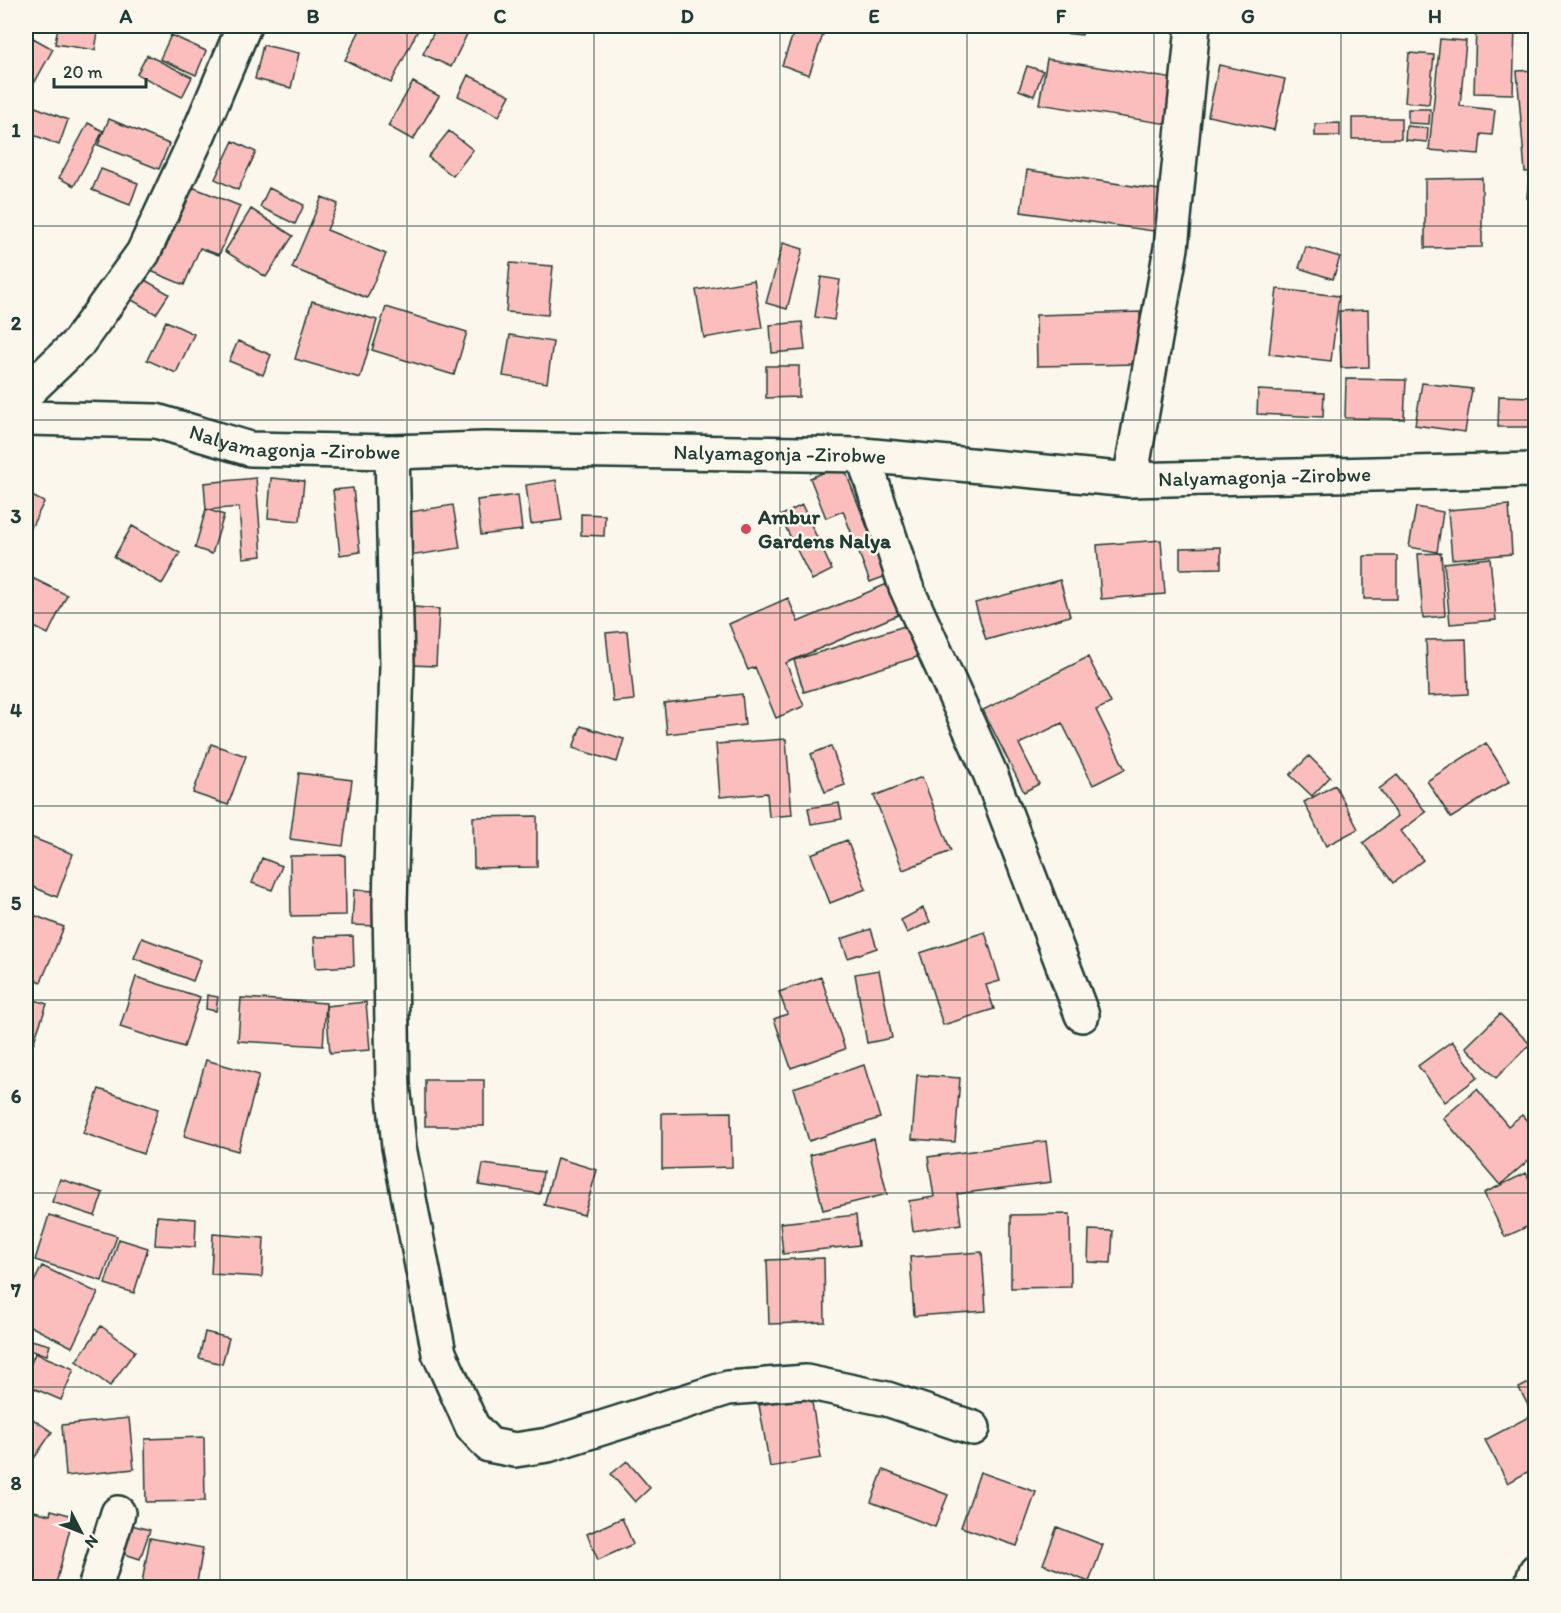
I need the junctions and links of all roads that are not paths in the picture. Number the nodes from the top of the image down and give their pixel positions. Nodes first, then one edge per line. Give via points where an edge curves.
1 (244, 26) edge
2 (1193, 26) edge
3 (26, 393) edge
4 (26, 418) edge
5 (392, 452) junction
6 (863, 455) junction
7 (1536, 470) edge
8 (1130, 480) junction
9 (1082, 1015) dead end
10 (973, 1428) dead end
11 (118, 1513) dead end
12 (1536, 1571) edge
13 (95, 1587) edge
14 (1533, 1587) edge

1 - 3 street via 143,253 78,343
2 - 8 street via 1171,248
4 - 5 street, Nalyamagonja -Zirobwe via 156,421 250,449
5 - 6 street, Nalyamagonja -Zirobwe via 485,449
5 - 10 street via 397,665 390,904 393,1084 399,1147 439,1353 472,1426 489,1445 515,1450 548,1445 728,1388 806,1383 888,1399
6 - 8 street, Nalyamagonja -Zirobwe
6 - 9 street via 906,587 990,773
7 - 8 street, Nalyamagonja -Zirobwe
11 - 13 street
12 - 14 street

